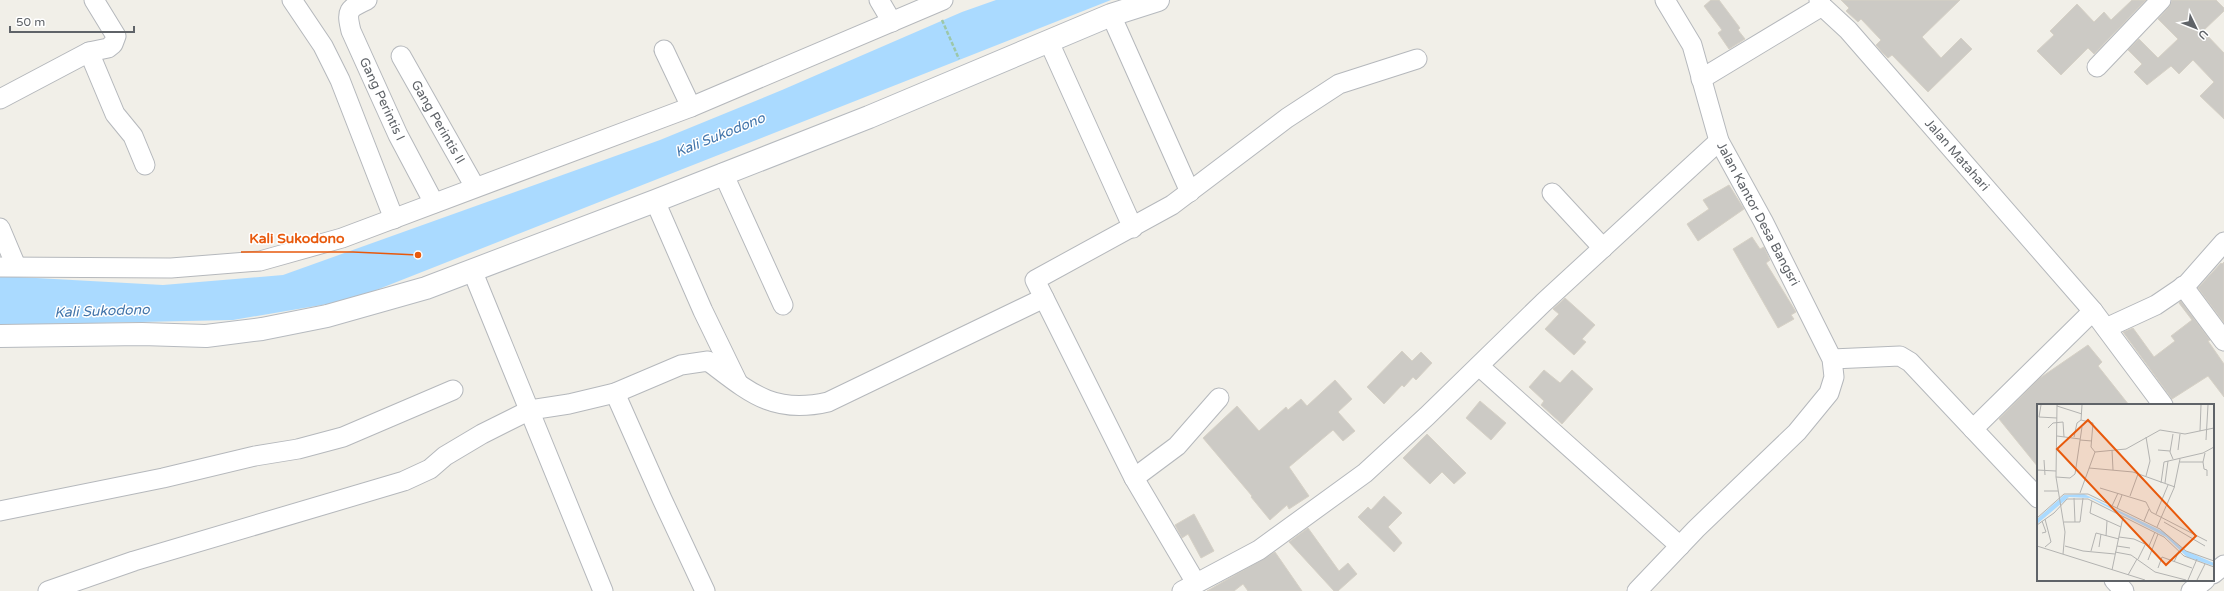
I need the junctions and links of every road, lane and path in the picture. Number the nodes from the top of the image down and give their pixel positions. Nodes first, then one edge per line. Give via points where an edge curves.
1 (94, 0) edge
2 (292, 0) edge
3 (368, 0) edge
4 (879, 0) edge
5 (1158, 0) edge
6 (1665, 0) edge
7 (2161, 0) edge
8 (1821, 3) edge
9 (942, 9) edge
10 (1111, 15) junction
11 (892, 22) junction
12 (1049, 42) junction
13 (664, 50) dead end
14 (89, 52) junction
15 (401, 56) dead end
16 (1417, 59) dead end
17 (962, 65) dead end
18 (2097, 67) dead end
19 (1701, 79) junction
20 (0, 99) edge
21 (691, 107) junction
22 (1719, 141) junction
23 (145, 165) dead end
24 (723, 173) junction
25 (475, 187) junction
26 (1190, 192) junction
27 (1552, 193) dead end
28 (655, 201) junction
29 (434, 204) junction
30 (394, 219) junction
31 (0, 228) edge
32 (1133, 228) junction
33 (2224, 242) edge
34 (1602, 248) junction
35 (8, 266) edge
36 (472, 270) junction
37 (2183, 286) junction
38 (1044, 298) junction
39 (783, 305) dead end
40 (2093, 311) junction
41 (2106, 328) junction
42 (0, 336) edge
43 (2224, 341) edge
44 (1832, 359) junction
45 (1478, 366) junction
46 (739, 386) junction
47 (453, 390) dead end
48 (615, 392) junction
49 (1218, 398) dead end
50 (2162, 404) edge
51 (530, 410) junction
52 (1974, 429) junction
53 (1134, 478) junction
54 (2037, 497) edge
55 (0, 511) edge
56 (1680, 546) junction
57 (2224, 565) edge
58 (2214, 573) edge
59 (2115, 581) edge
60 (2204, 581) edge
61 (1189, 587) edge
62 (48, 591) edge
63 (603, 591) edge
64 (705, 591) edge
65 (1637, 591) edge
66 (2124, 591) edge
67 (2191, 591) edge

1 - 14 street via 116,36 108,48
2 - 30 street via 323,46 340,80
3 - 29 street, Gang Perintis I via 350,9 348,15 351,31 398,135
4 - 11 street
5 - 10 main road
6 - 19 street, Jalan Kantor Desa Bangsri via 1692,45
7 - 18 street
8 - 19 street
8 - 40 street, Jalan Matahari via 1848,30
9 - 11 street
9 - 17 path
10 - 12 main road
10 - 26 street
11 - 21 street
12 - 24 main road via 876,114
12 - 32 street
13 - 21 street
14 - 20 street
14 - 23 street via 115,114 133,136
15 - 25 street, Gang Perintis II
16 - 26 street via 1339,84 1287,118
19 - 22 street, Jalan Kantor Desa Bangsri
21 - 25 street
22 - 34 street
22 - 44 street, Jalan Kantor Desa Bangsri
24 - 28 main road
24 - 39 street
25 - 29 street
26 - 32 street
27 - 34 street
28 - 36 main road
28 - 46 street
29 - 30 street
30 - 35 street via 342,238 260,261 171,268
31 - 35 street
32 - 38 street via 1035,280
33 - 37 street
34 - 45 street
36 - 42 main road via 426,288 335,314 206,336
36 - 51 street
37 - 41 street via 2156,305
37 - 43 street
38 - 46 street via 828,402 813,406 788,406 755,395
38 - 53 street
40 - 41 street, Jalan Matahari
40 - 52 street
41 - 50 street, Jalan Matahari
44 - 52 street via 1900,356 1910,362
44 - 56 street via 1834,378 1825,399 1797,432
45 - 56 street
45 - 61 street via 1365,473 1259,550
46 - 48 street via 708,361 681,365
47 - 55 street via 343,437 298,449
48 - 51 street via 569,404
48 - 64 street
49 - 53 street via 1178,446
51 - 62 street via 482,434 445,456 430,469 404,481 134,561
51 - 63 street
52 - 54 street
53 - 61 street
56 - 65 street
57 - 58 street
59 - 66 street
60 - 67 street

